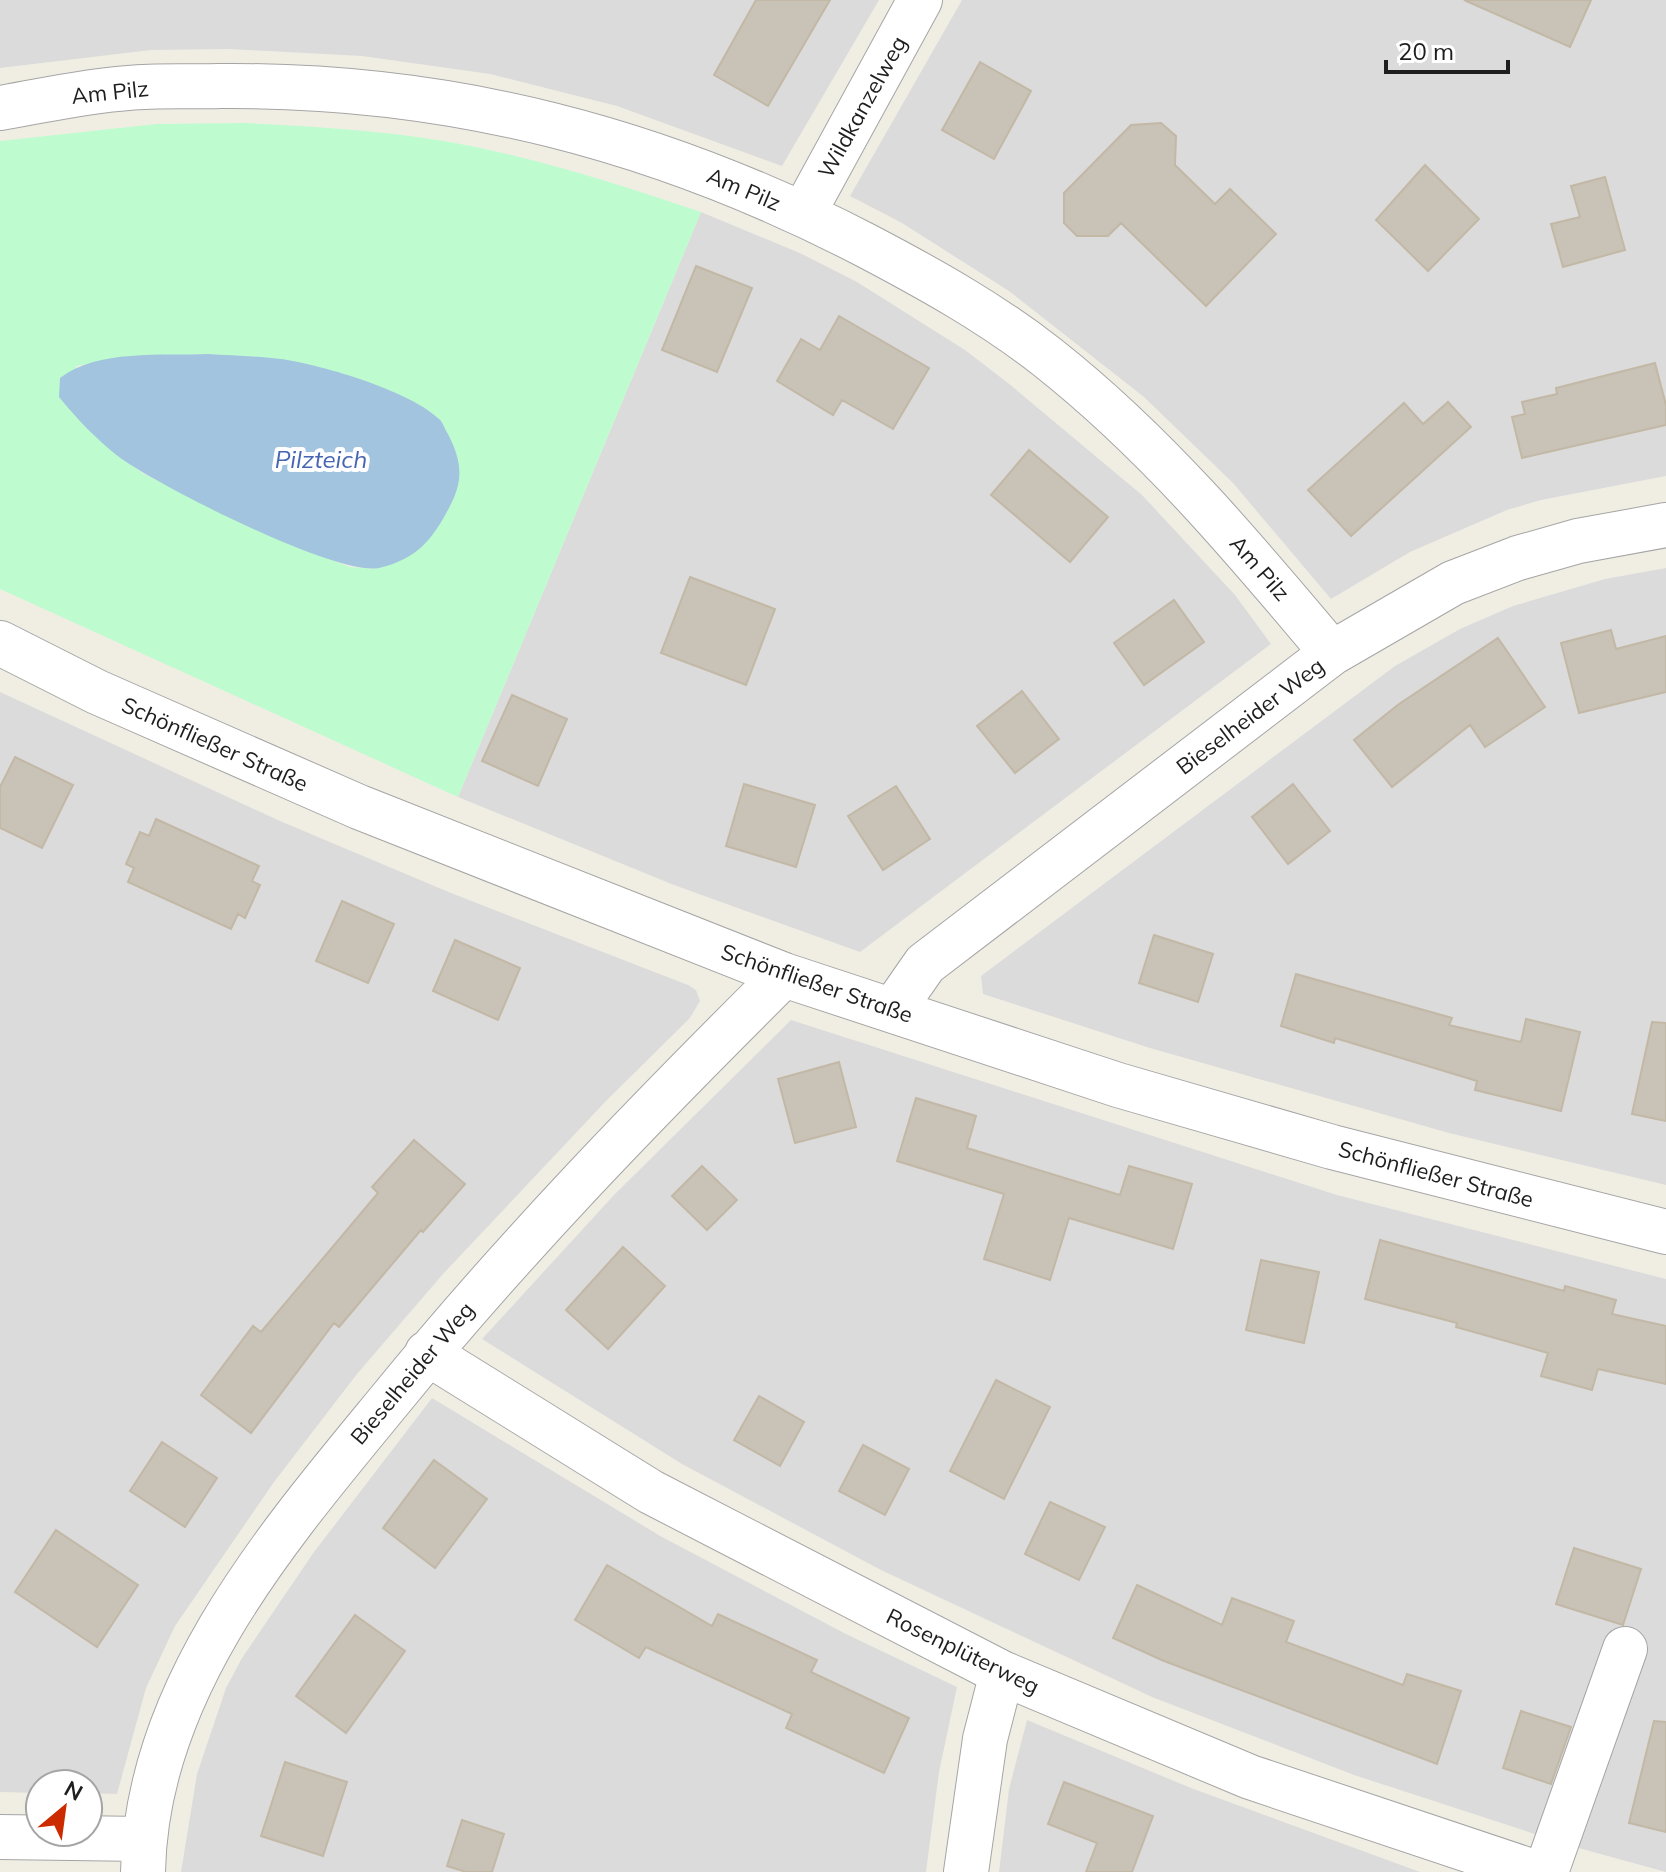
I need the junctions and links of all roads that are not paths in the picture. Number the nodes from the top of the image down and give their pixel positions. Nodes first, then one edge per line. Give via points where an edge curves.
1 (920, 0) edge
2 (0, 108) edge
3 (803, 214) junction
4 (1666, 525) edge
5 (0, 643) edge
6 (1332, 653) junction
7 (784, 975) junction
8 (893, 1010) junction
9 (1666, 1232) edge
10 (427, 1353) junction
11 (1625, 1649) dead end
12 (1002, 1673) junction
13 (0, 1837) edge
14 (143, 1856) edge
15 (966, 1872) edge
16 (1534, 1872) edge
17 (1546, 1872) edge

1 - 3 street, Wildkanzelweg
2 - 3 street, Am Pilz via 129,88 348,90 545,122 674,159
3 - 6 street, Am Pilz via 976,308 1047,357 1161,459
4 - 6 street, Bieselheider Weg via 1578,541 1505,563 1453,583
5 - 7 street, Schönfließer Straße via 97,692 359,807
6 - 8 street, Bieselheider Weg via 925,964
7 - 8 street, Schönfließer Straße
7 - 10 street, Bieselheider Weg via 606,1152
8 - 9 street, Schönfließer Straße via 1118,1085 1332,1147
10 - 12 street, Rosenplüterweg via 651,1492
10 - 14 street, Bieselheider Weg via 301,1508 209,1646 169,1735
11 - 17 street
12 - 15 street via 985,1739
12 - 16 street, Rosenplüterweg via 1250,1777
13 - 14 street, Bieselheider Weg

